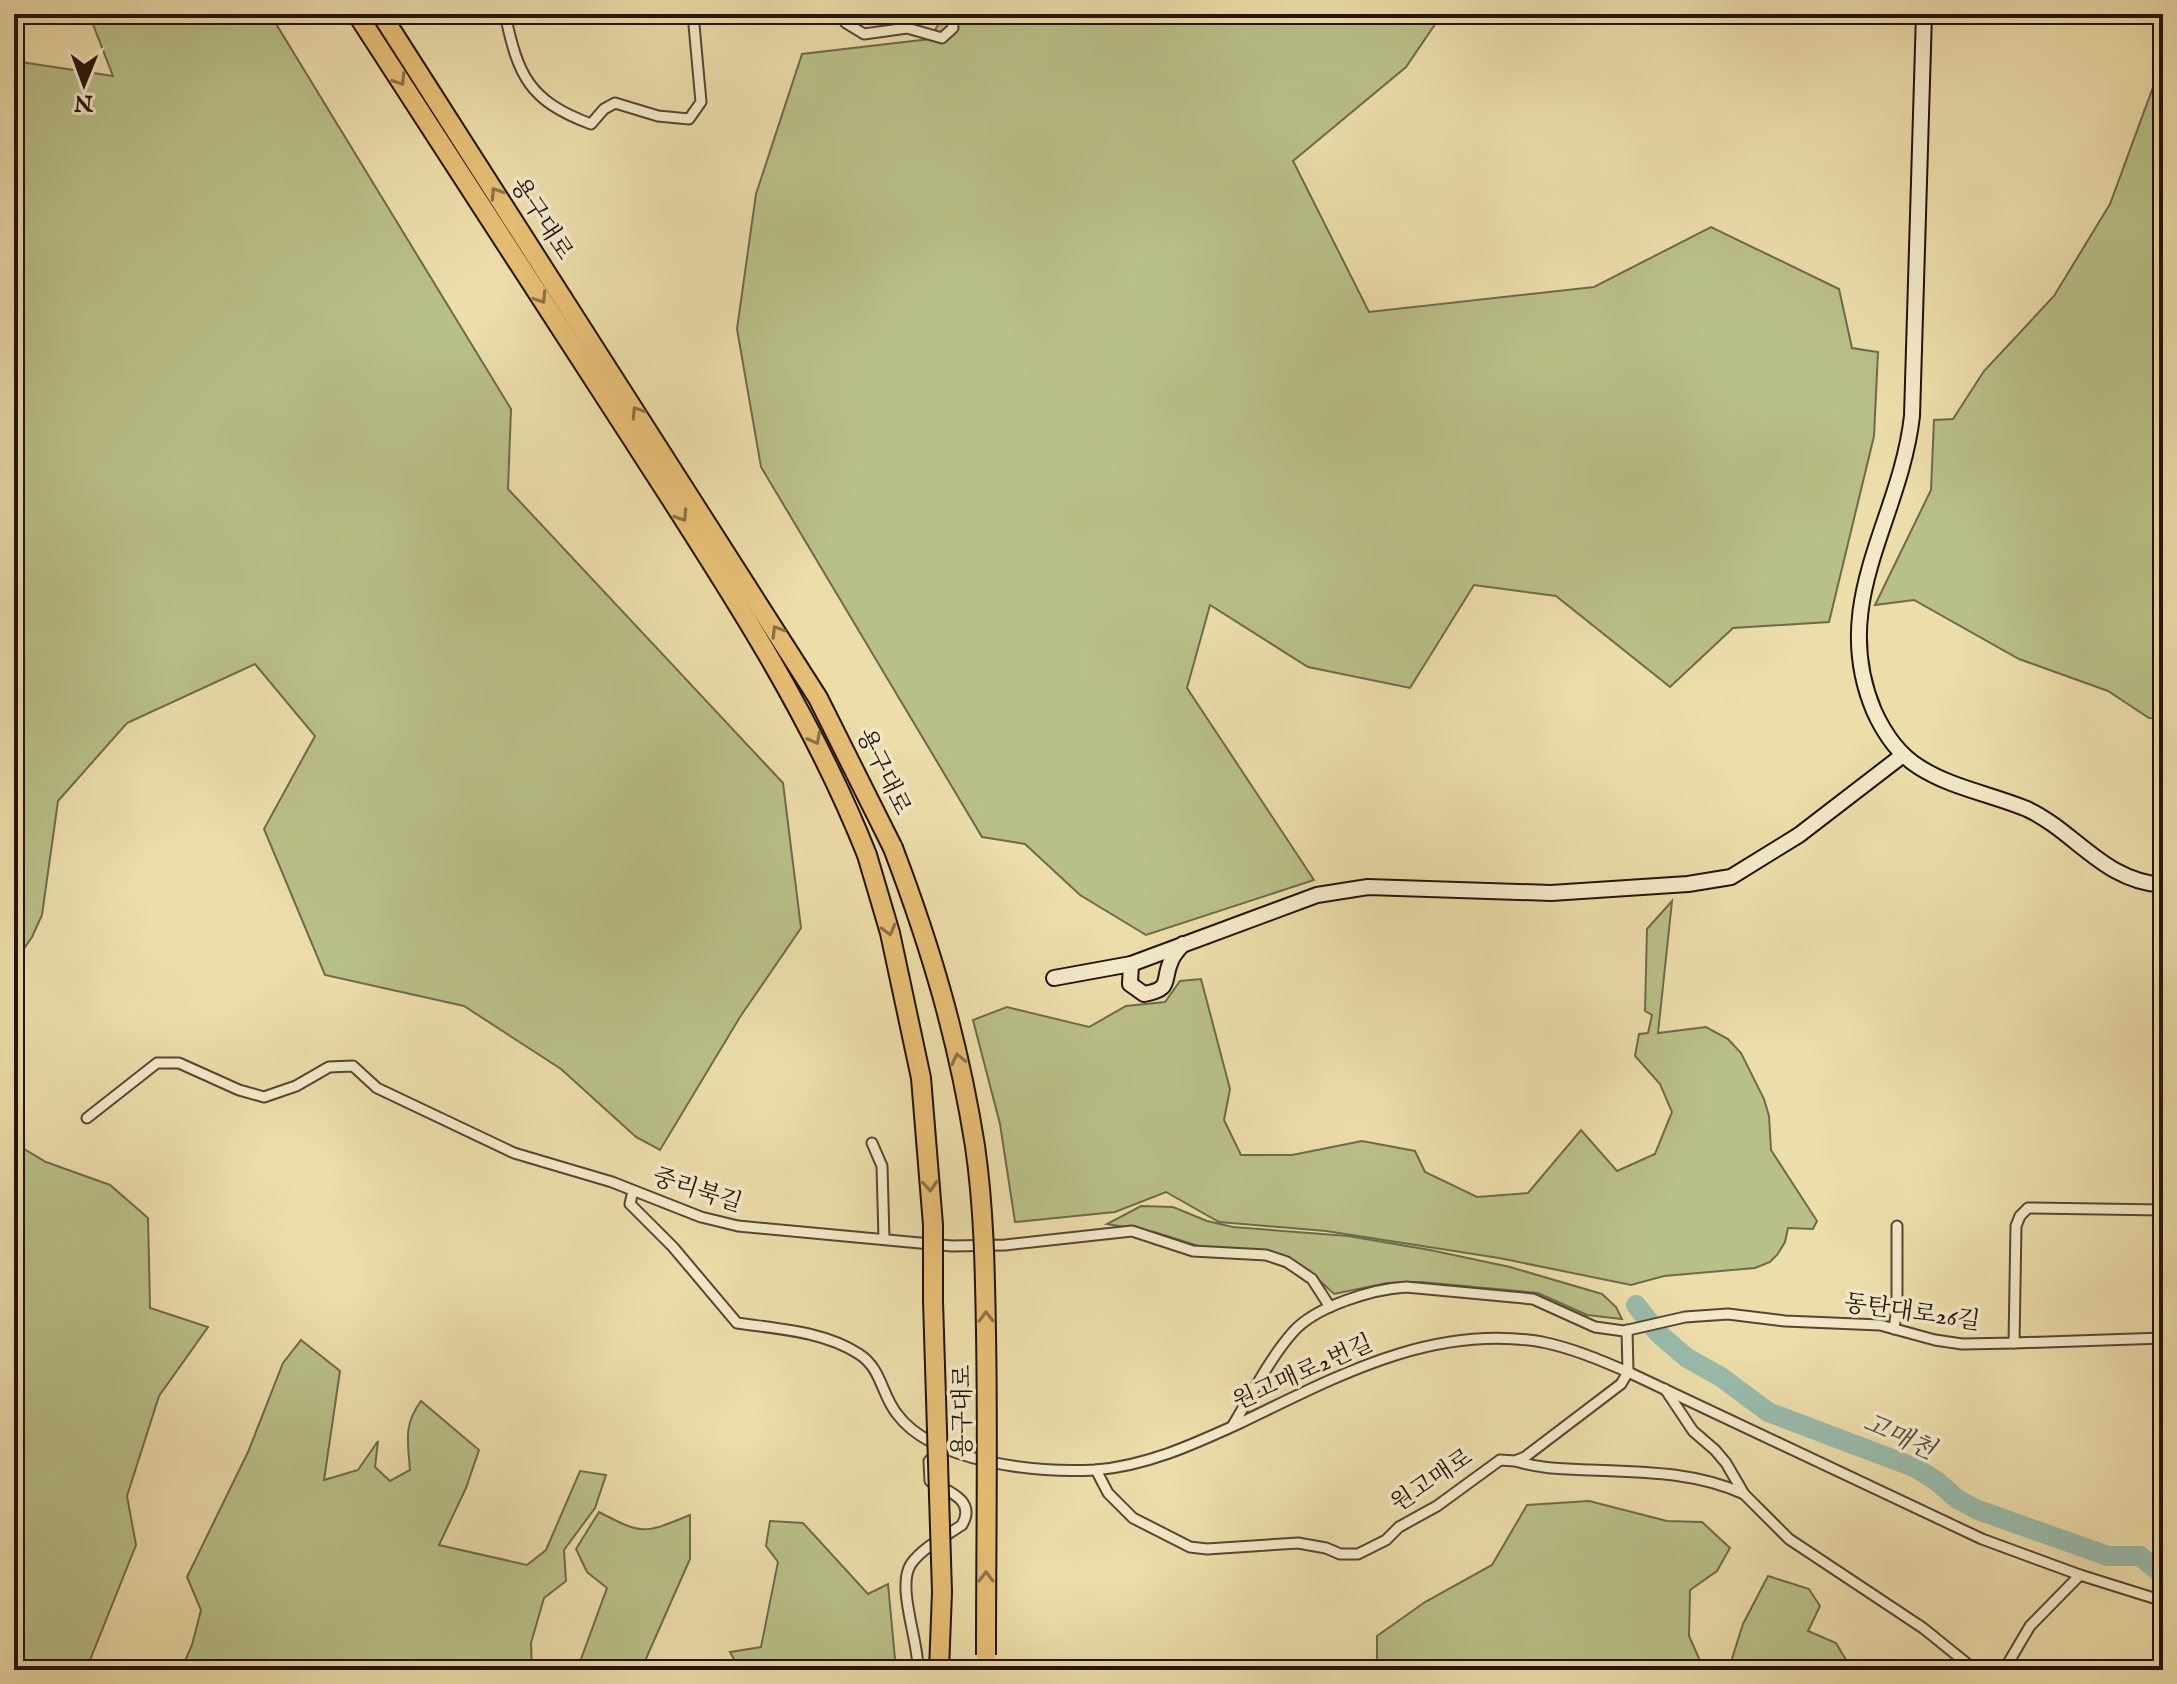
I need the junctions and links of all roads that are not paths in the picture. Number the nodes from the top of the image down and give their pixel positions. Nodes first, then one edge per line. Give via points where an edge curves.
1 (357, 14) edge
2 (381, 14) edge
3 (505, 14) edge
4 (693, 14) edge
5 (839, 14) edge
6 (952, 14) edge
7 (1924, 14) edge
8 (1903, 755) junction
9 (2163, 885) edge
10 (1183, 944) junction
11 (1131, 964) junction
12 (1054, 978) dead end
13 (87, 1118) dead end
14 (872, 1143) dead end
15 (633, 1191) junction
16 (2163, 1210) edge
17 (1897, 1226) dead end
18 (884, 1239) junction
19 (1330, 1307) junction
20 (1630, 1329) junction
21 (1894, 1329) junction
22 (2163, 1338) edge
23 (2014, 1343) junction
24 (1628, 1372) junction
25 (1663, 1386) junction
26 (1232, 1426) junction
27 (942, 1448) junction
28 (1515, 1461) junction
29 (1096, 1470) junction
30 (1744, 1494) junction
31 (2080, 1575) junction
32 (2163, 1601) edge
33 (985, 1663) edge
34 (918, 1670) edge
35 (939, 1670) edge
36 (1975, 1670) edge
37 (2004, 1670) edge

1 -> 35 highway, 용구대로, bridge via 748,619 819,747 867,855 921,1078 933,1225 942,1592
33 -> 2 highway, 용구대로, bridge via 985,1256 961,1067 926,935 893,848 818,698
3 - 4 street via 526,82 569,116 591,124 615,103 689,119 701,102
5 - 6 street via 864,34 907,28 942,38 953,28
7 - 8 street via 1912,416 1903,471 1861,597 1857,629 1867,694
8 - 9 street via 1947,782 2038,814 2122,876
8 - 10 street via 1799,835 1731,877 1551,893 1368,887 1317,895
10 - 11 street
10 - 11 street via 1170,962 1167,981 1156,992 1144,994 1130,984
11 - 12 street
13 - 15 street, 중리북길 via 157,1063 179,1063 264,1097 329,1067 353,1066 377,1088 514,1153
14 - 18 street via 882,1166
15 - 18 street, 중리북길 via 738,1226
15 - 27 street via 630,1204 737,1323 812,1333 856,1352 876,1368 895,1413
16 - 23 street, 동탄대로26길 via 2028,1208 2016,1226
17 - 21 street
18 - 19 street, 중리북길 via 1005,1245 1132,1231 1193,1251 1266,1255 1287,1262 1312,1279
19 - 20 street via 1406,1287 1533,1299 1595,1327
19 - 26 street via 1295,1330
20 - 21 street, 동탄대로26길 via 1728,1314
20 - 24 street
21 - 23 street, 동탄대로26길 via 1962,1344
22 - 23 street
24 - 25 street
24 - 26 street, 원고매로2번길 via 1543,1343 1472,1338 1423,1345 1359,1366
24 - 28 street, 원고매로 via 1621,1384
25 - 30 street via 1693,1431 1726,1463
25 - 31 street via 1982,1539
26 - 29 street, 원고매로2번길 via 1169,1454
27 - 29 street via 1004,1464
27 - 34 street via 929,1461 930,1481 956,1494 966,1511 962,1525 917,1557 907,1574
28 - 29 street, 원고매로 via 1500,1460 1358,1554 1298,1543 1190,1547 1133,1518 1108,1493
28 - 30 street via 1548,1468 1672,1474
30 - 36 street via 1789,1539 1923,1628
31 - 32 street
31 - 37 street via 2030,1626

